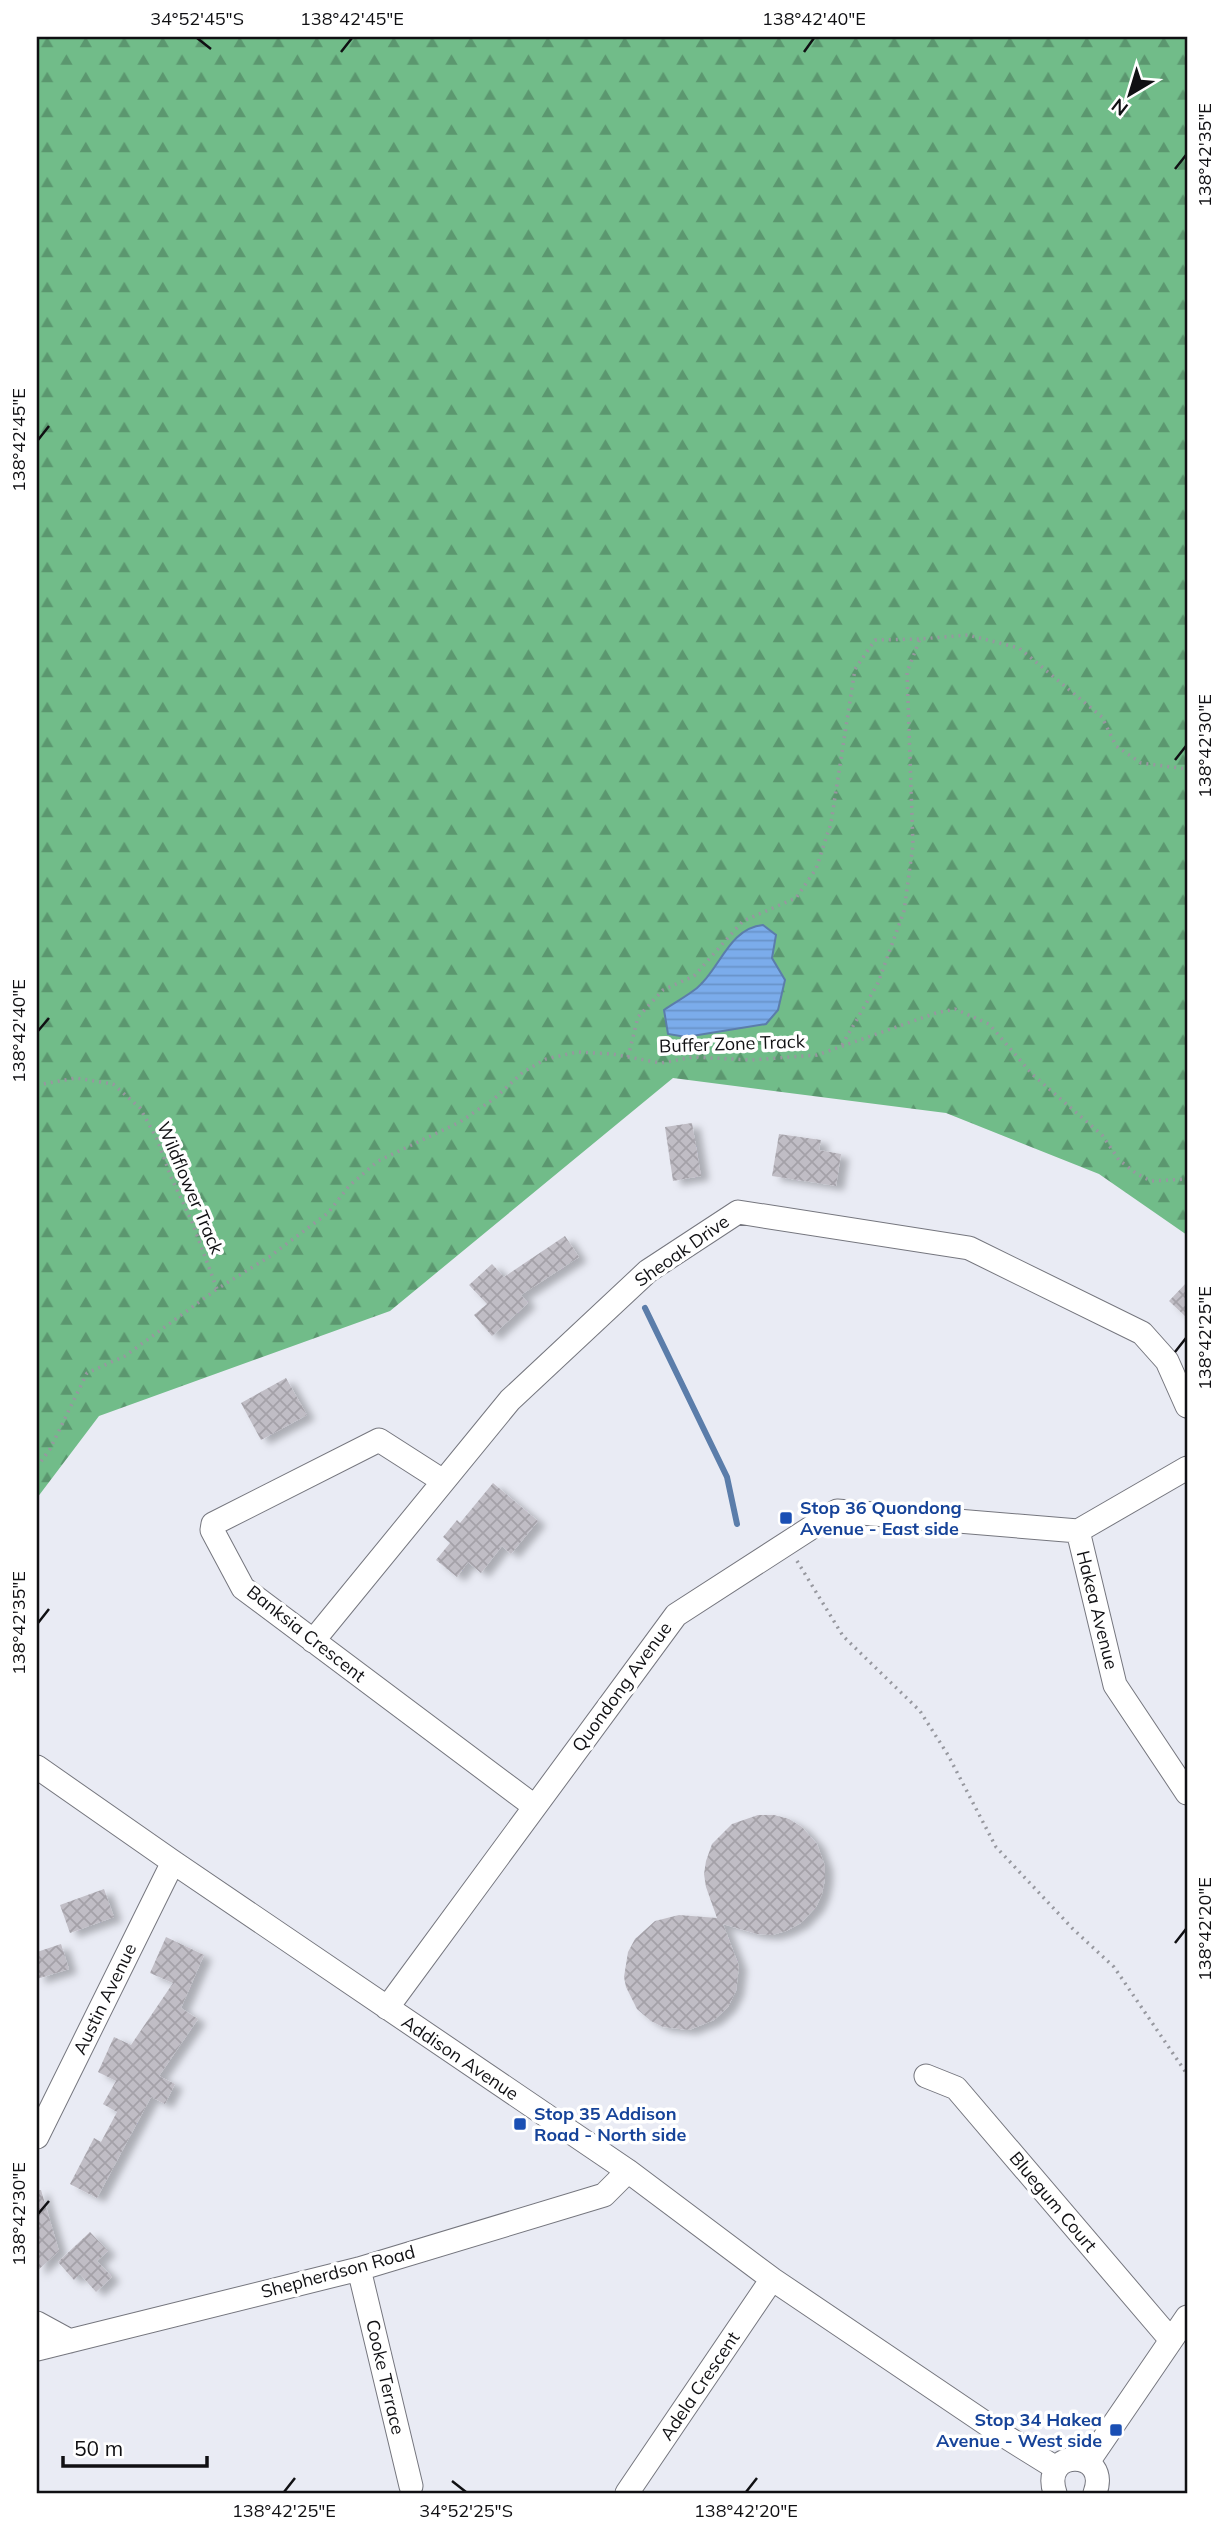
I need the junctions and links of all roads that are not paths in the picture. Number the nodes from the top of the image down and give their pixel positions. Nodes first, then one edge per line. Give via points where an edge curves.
1 (1187, 1405) edge
2 (1187, 1468) edge
3 (443, 1481) junction
4 (1078, 1531) junction
5 (313, 1641) junction
6 (37, 1767) edge
7 (1186, 1790) edge
8 (534, 1807) junction
9 (173, 1862) junction
10 (387, 2008) junction
11 (926, 2076) dead end
12 (37, 2137) edge
13 (628, 2171) junction
14 (359, 2269) junction
15 (772, 2279) junction
16 (1187, 2317) edge
17 (37, 2323) edge
18 (1171, 2340) junction
19 (70, 2341) junction
20 (37, 2349) edge
21 (1088, 2462) junction
22 (1056, 2468) junction
23 (411, 2486) dead end
24 (627, 2493) edge
25 (1055, 2493) edge
26 (1096, 2493) edge

1 - 3 street, Sheoak Drive via 1167,1361 1142,1333 969,1248 738,1212 648,1271 510,1400
2 - 4 street
3 - 5 street, Sheoak Drive
3 - 5 street, Banksia Crescent via 379,1440 213,1524 243,1588
4 - 7 street, Hakea Avenue via 1115,1685
4 - 8 street, Quondong Avenue via 837,1511 676,1615
5 - 8 street, Banksia Crescent
6 - 9 street, Addison Avenue
8 - 10 street, Quondong Avenue
9 - 10 street, Addison Avenue
9 - 12 street, Austin Avenue
10 - 13 street, Addison Avenue
11 - 18 street, Bluegum Court via 956,2088
13 - 14 street, Shepherdson Road via 604,2195
13 - 15 street, Addison Avenue
14 - 19 street, Shepherdson Road
14 - 23 street, Cooke Terrace
15 - 22 street, Addison Avenue
15 - 24 street, Adela Crescent
16 - 18 street
17 - 19 street
18 - 21 street
19 - 20 street, Shepherdson Road
21 - 22 street via 1074,2458
21 - 26 street via 1098,2477
22 - 25 street

